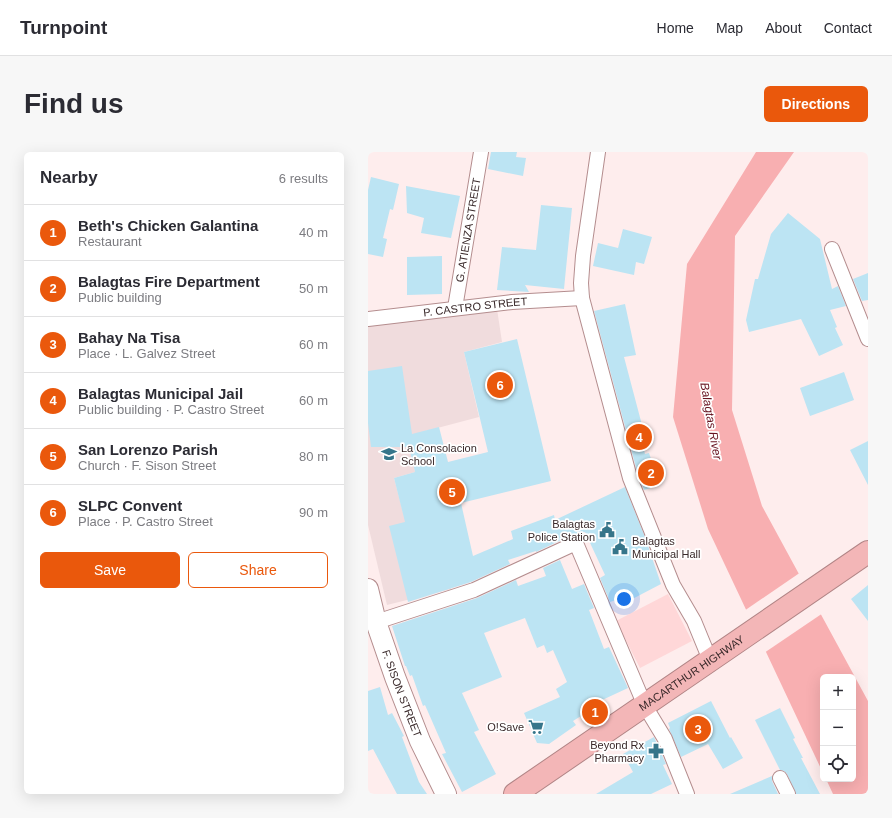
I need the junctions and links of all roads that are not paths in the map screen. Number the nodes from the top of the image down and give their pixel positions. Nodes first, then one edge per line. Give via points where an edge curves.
1 (481, 152) edge
2 (598, 152) edge
3 (832, 249) dead end
4 (582, 298) junction
5 (456, 308) junction
6 (368, 319) edge
7 (868, 339) edge
8 (868, 552) edge
9 (368, 589) edge
10 (376, 622) junction
11 (718, 654) junction
12 (645, 706) junction
13 (780, 778) dead end
14 (524, 792) edge
15 (446, 794) edge
16 (687, 794) edge
17 (788, 794) edge

1 - 5 street, G. ATIENZA STREET
2 - 4 street via 583,256
3 - 7 street
4 - 5 street, P. CASTRO STREET
4 - 11 street via 630,478 673,585 694,621
5 - 6 street, P. CASTRO STREET
8 - 11 highway, MACARTHUR HIGHWAY
9 - 10 street, F. SISON STREET
10 - 12 street via 474,590 576,543
10 - 15 street, F. SISON STREET via 420,742
11 - 12 highway, MACARTHUR HIGHWAY
12 - 14 highway, MACARTHUR HIGHWAY
12 - 16 street via 665,739
13 - 17 street

